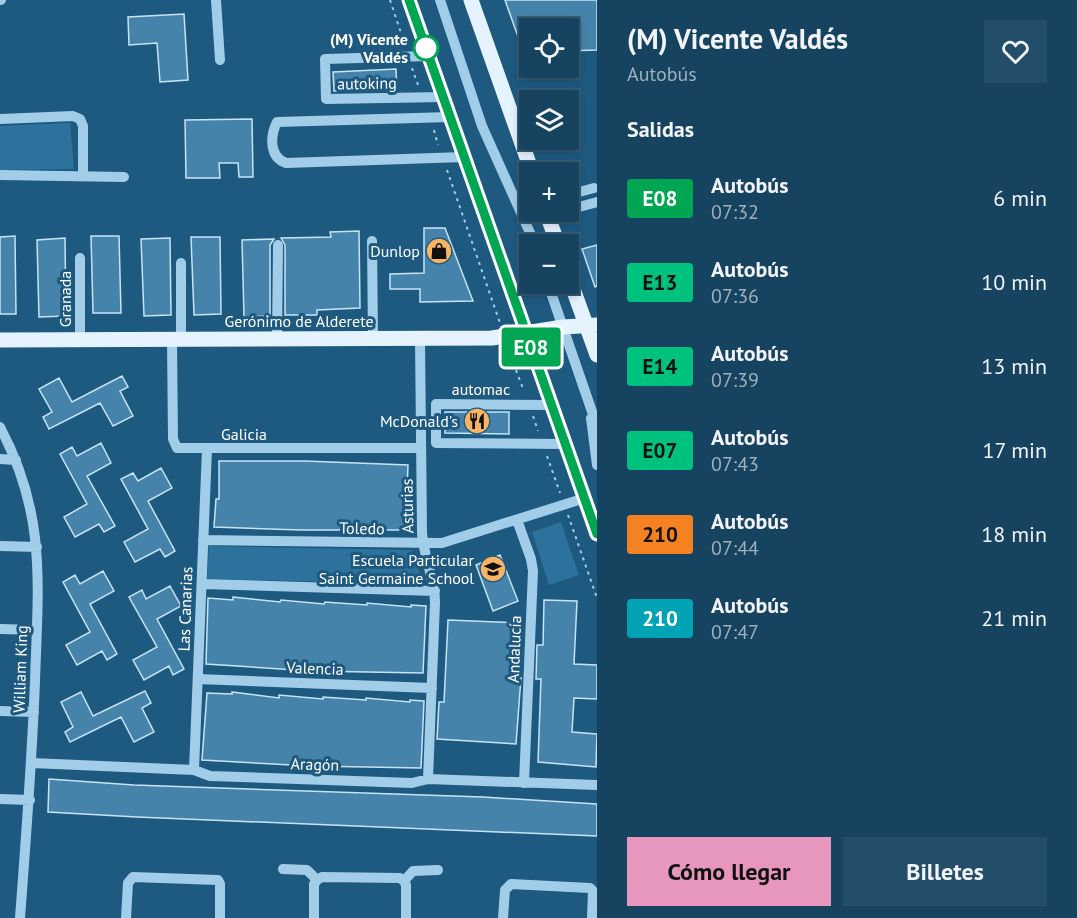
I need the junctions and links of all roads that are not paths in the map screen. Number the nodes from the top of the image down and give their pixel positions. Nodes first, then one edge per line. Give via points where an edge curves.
1 (216, 0) edge
2 (409, 0) edge
3 (440, 0) edge
4 (471, 0) edge
5 (429, 56) junction
6 (220, 60) dead end
7 (443, 97) junction
8 (450, 117) junction
9 (0, 119) edge
10 (464, 157) junction
11 (528, 162) edge
12 (0, 175) edge
13 (83, 176) junction
14 (124, 177) dead end
15 (594, 188) dead end
16 (579, 192) edge
17 (597, 201) edge
18 (579, 207) edge
19 (531, 234) edge
20 (372, 241) dead end
21 (278, 245) dead end
22 (80, 258) dead end
23 (181, 262) dead end
24 (551, 294) edge
25 (577, 294) edge
26 (592, 325) edge
27 (563, 327) junction
28 (526, 333) junction
29 (373, 339) junction
30 (420, 339) junction
31 (0, 340) edge
32 (80, 340) junction
33 (177, 340) junction
34 (277, 340) junction
35 (597, 355) edge
36 (551, 405) junction
37 (590, 405) junction
38 (597, 426) edge
39 (0, 427) edge
40 (565, 444) junction
41 (421, 448) junction
42 (207, 449) junction
43 (0, 459) edge
44 (16, 460) junction
45 (597, 465) edge
46 (585, 498) junction
47 (517, 520) junction
48 (597, 534) edge
49 (203, 540) junction
50 (423, 544) junction
51 (0, 546) edge
52 (37, 547) junction
53 (202, 584) junction
54 (435, 591) junction
55 (0, 629) edge
56 (36, 630) junction
57 (198, 678) junction
58 (432, 688) junction
59 (0, 711) edge
60 (34, 712) junction
61 (32, 763) junction
62 (194, 770) junction
63 (428, 779) junction
64 (524, 783) junction
65 (597, 785) edge
66 (0, 799) edge
67 (30, 800) junction
68 (283, 869) dead end
69 (438, 870) dead end
70 (317, 880) junction
71 (404, 881) junction
72 (20, 918) edge
73 (126, 918) edge
74 (220, 918) edge
75 (314, 918) edge
76 (406, 918) edge
77 (503, 918) edge
78 (592, 918) edge

1 - 6 street
2 - 5 main road
3 - 19 street via 490,146
4 - 11 main road
5 - 7 main road
5 - 7 street, autoking via 325,59 326,99
7 - 8 main road
8 - 10 main road
8 - 10 street via 277,122 273,153 286,163
9 - 13 street via 80,119
10 - 28 main road
12 - 13 street
13 - 14 street
15 - 16 street
17 - 18 street
20 - 29 street
21 - 34 street
22 - 32 street, Granada
23 - 33 street
24 - 27 street
25 - 26 main road
26 - 27 main road, Gerónimo de Alderete
26 - 35 main road
27 - 28 main road, Gerónimo de Alderete
27 - 37 street
28 - 30 main road, Gerónimo de Alderete
28 - 36 main road
29 - 30 main road, Gerónimo de Alderete
29 - 34 main road, Gerónimo de Alderete
30 - 41 street, Asturias
31 - 32 main road, Gerónimo de Alderete
32 - 33 main road, Gerónimo de Alderete
33 - 34 main road, Gerónimo de Alderete
33 - 42 street, Galicia via 173,443 180,449
36 - 40 main road
36 - 40 street, automac via 436,404 436,443
37 - 38 street
37 - 45 street
39 - 44 street, William King
40 - 46 main road
41 - 42 street, Galicia
41 - 50 street, Asturias
42 - 49 street, Las Canarias
43 - 44 street
44 - 52 street, William King via 31,507
46 - 47 street, Toledo
46 - 48 main road
47 - 50 street, Toledo via 449,541
47 - 64 street, Andalucía via 533,571
49 - 50 street, Toledo
49 - 53 street, Las Canarias
50 - 54 street, Asturias
51 - 52 street
52 - 56 street, William King
53 - 54 street
53 - 57 street, Las Canarias
54 - 58 street, Asturias
55 - 56 street
56 - 60 street, William King
57 - 58 street, Valencia
57 - 62 street, Las Canarias
58 - 63 street, Asturias
59 - 60 street
60 - 61 street, William King
61 - 62 street, Aragón
61 - 67 street, William King
62 - 63 street, Aragón via 210,776 412,783
63 - 64 street, Aragón
64 - 65 street, Aragón
66 - 67 street
67 - 72 street, William King
68 - 70 street via 307,870
69 - 71 street via 415,870
70 - 71 street
70 - 75 street
71 - 76 street
73 - 74 street via 128,883 133,878 218,880
77 - 78 street via 505,891 511,884 590,888

